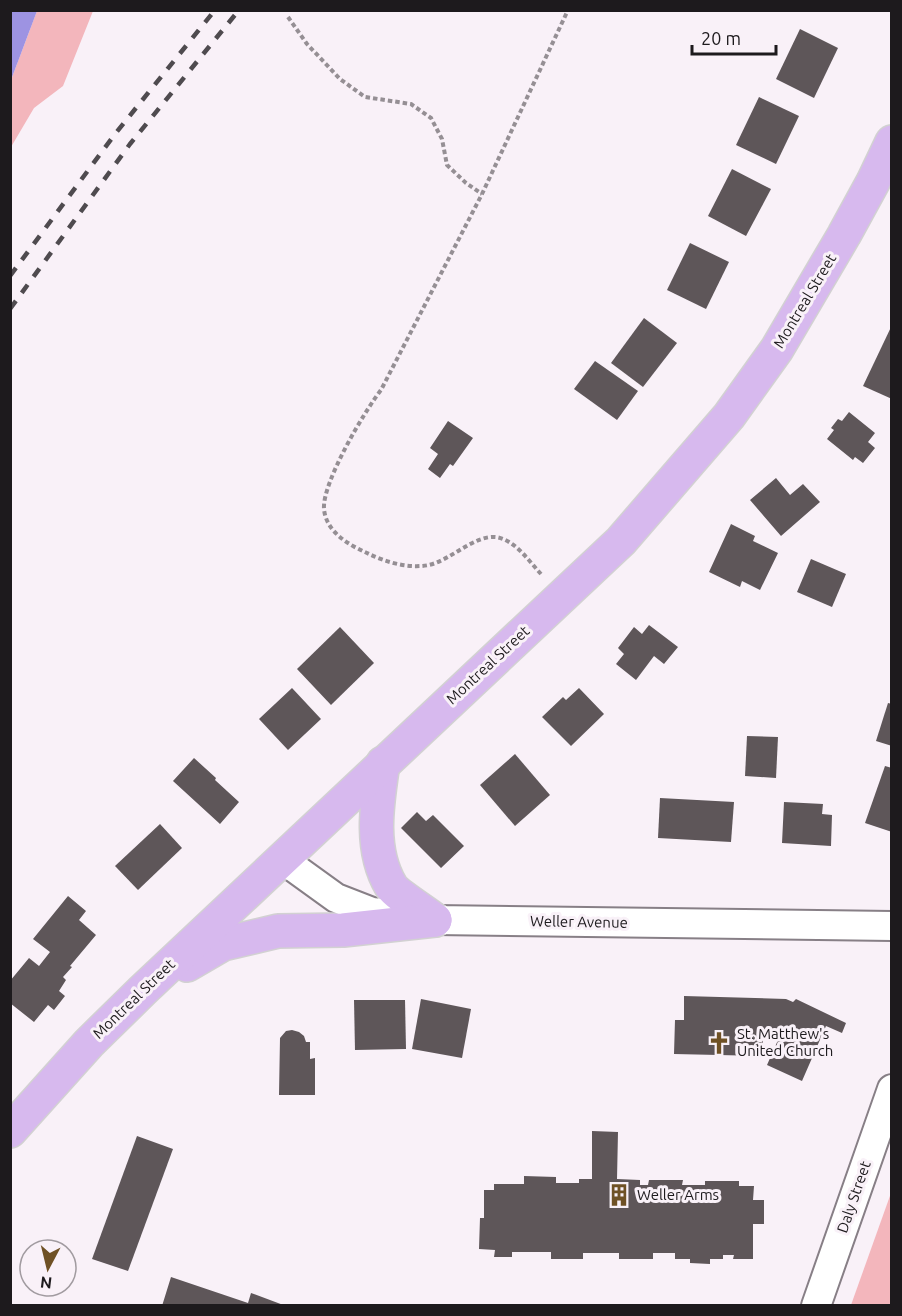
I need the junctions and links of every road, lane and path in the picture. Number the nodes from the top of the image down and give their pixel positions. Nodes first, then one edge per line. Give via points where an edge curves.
1 (568, 10) edge
2 (288, 17) dead end
3 (891, 142) edge
4 (482, 194) junction
5 (561, 597) junction
6 (383, 763) junction
7 (282, 859) junction
8 (435, 920) junction
9 (891, 926) edge
10 (143, 990) junction
11 (891, 1089) edge
12 (10, 1131) edge
13 (816, 1305) edge

1 - 4 path
2 - 4 path via 340,79 365,97 411,104 431,118 442,139 447,165
3 - 5 main road, Montreal Street via 844,235 777,349 729,416 621,541
4 - 5 path via 381,390 341,457 324,509 329,524 350,546 410,566 444,560 482,538 507,540
5 - 6 main road, Montreal Street
6 - 7 main road, Montreal Street
6 - 8 main road via 376,807 378,852 391,888
7 - 8 street, Weller Avenue via 336,898 372,912
7 - 10 main road, Montreal Street
8 - 9 street, Weller Avenue
8 - 10 main road via 343,930 278,931 223,944
10 - 12 main road, Montreal Street
11 - 13 street, Daly Street

